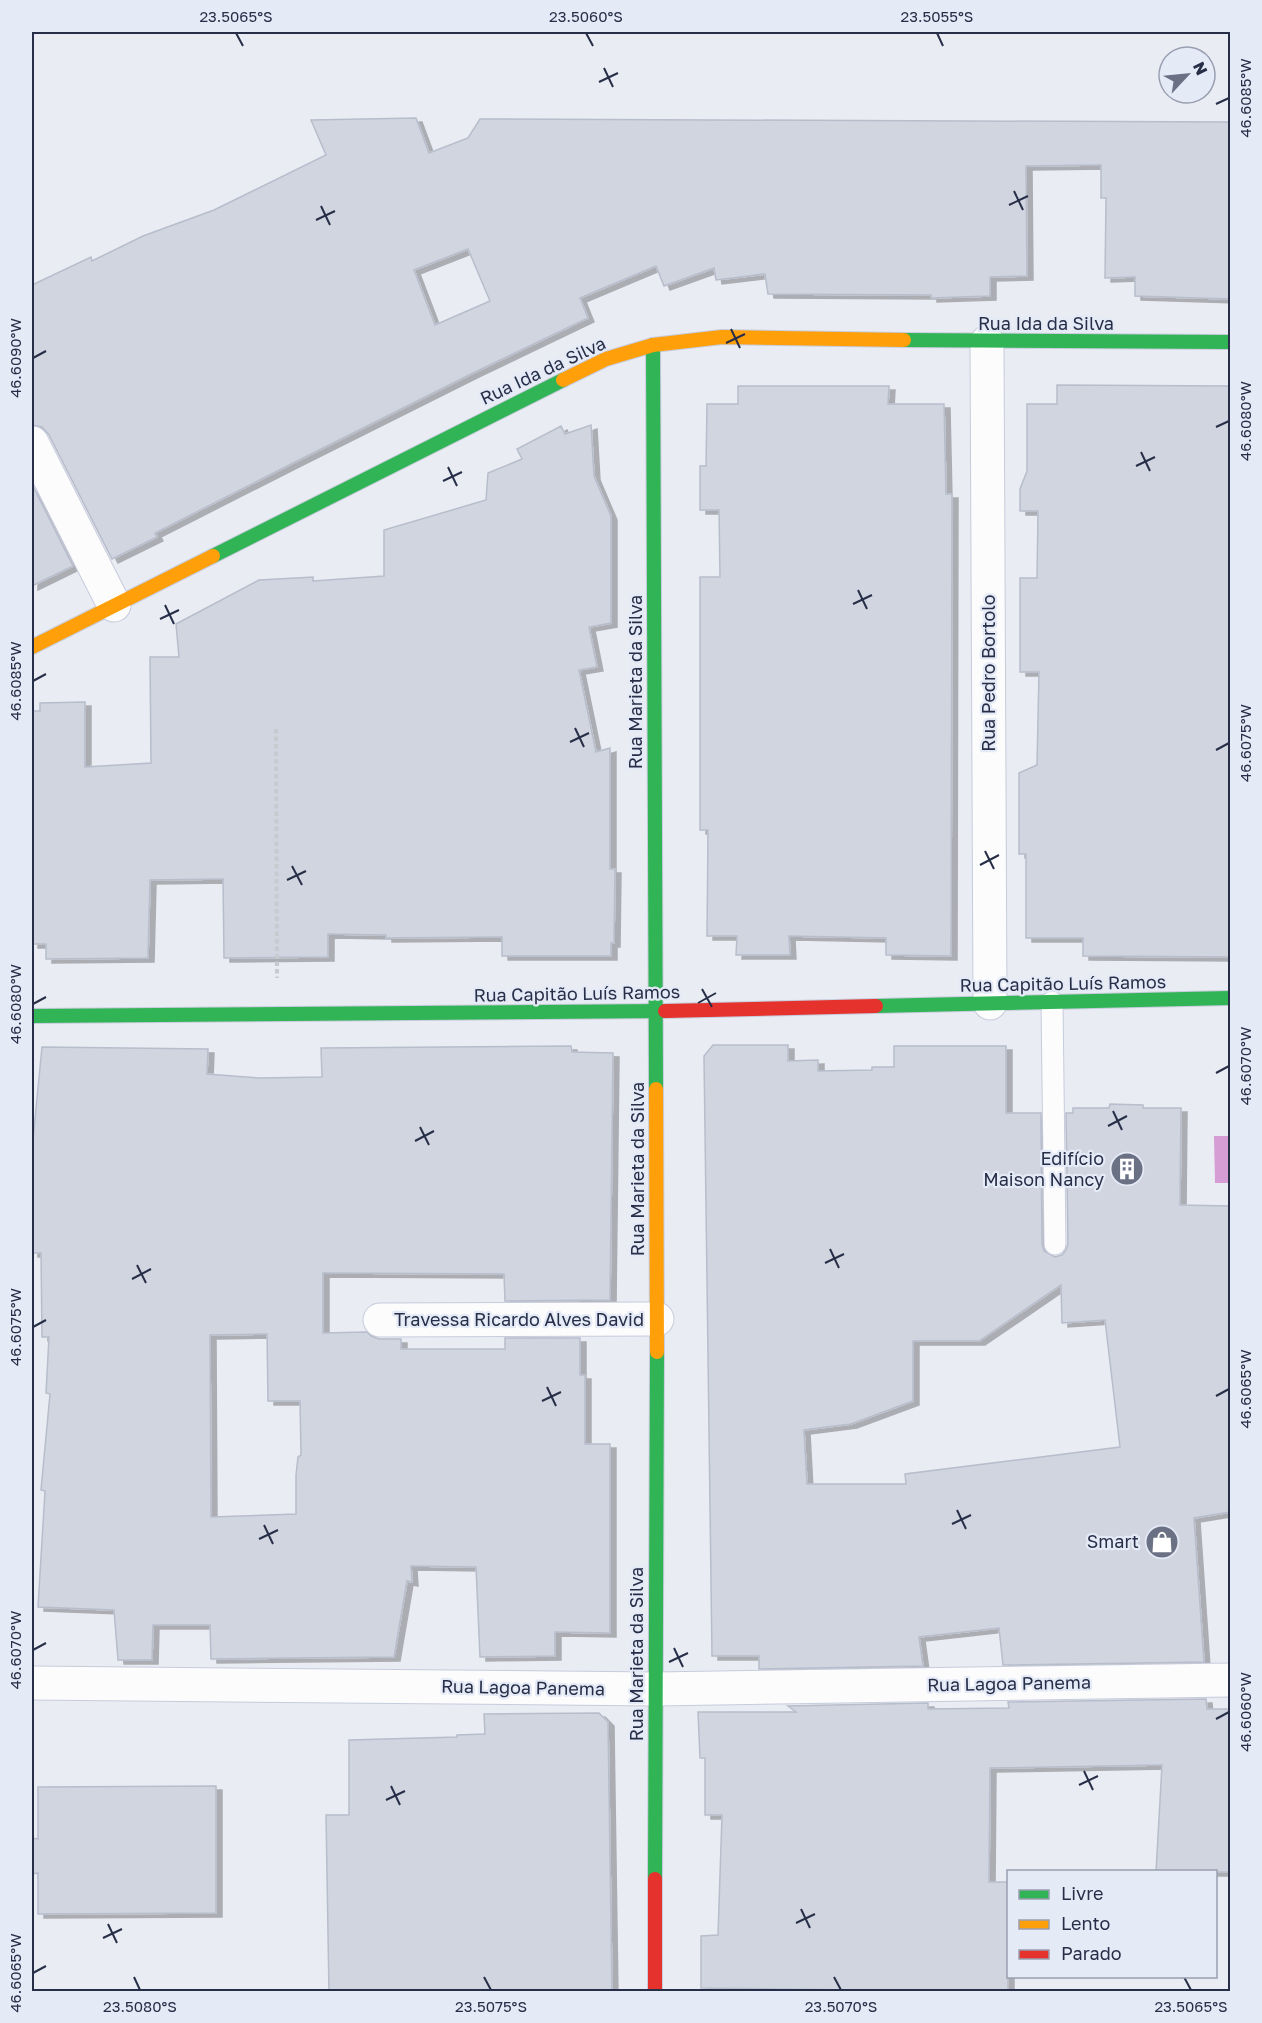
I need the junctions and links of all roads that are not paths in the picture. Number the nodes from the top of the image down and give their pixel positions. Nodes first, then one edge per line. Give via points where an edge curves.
1 (987, 342) junction
2 (1230, 342) edge
3 (653, 345) junction
4 (32, 443) edge
5 (114, 605) junction
6 (32, 647) edge
7 (1230, 998) edge
8 (1052, 1002) junction
9 (990, 1004) junction
10 (655, 1011) junction
11 (32, 1016) edge
12 (1055, 1244) dead end
13 (657, 1319) junction
14 (380, 1320) dead end
15 (1230, 1680) edge
16 (32, 1683) edge
17 (655, 1689) junction
18 (656, 1992) edge

1 - 2 street, Rua Ida da Silva
1 - 3 street, Rua Ida da Silva via 722,337
1 - 9 street, Rua Pedro Bortolo
3 - 5 street, Rua Ida da Silva via 606,359
3 - 10 street, Rua Marieta da Silva
4 - 5 street
5 - 6 street, Rua Ida da Silva
7 - 8 street, Rua Capitão Luís Ramos
8 - 9 street, Rua Capitão Luís Ramos
8 - 12 lane
9 - 10 street, Rua Capitão Luís Ramos
10 - 11 street, Rua Capitão Luís Ramos
10 - 13 street, Rua Marieta da Silva
13 - 14 street, Travessa Ricardo Alves David
13 - 17 street, Rua Marieta da Silva
15 - 17 street, Rua Lagoa Panema
16 - 17 street, Rua Lagoa Panema
17 - 18 street, Rua Marieta da Silva

